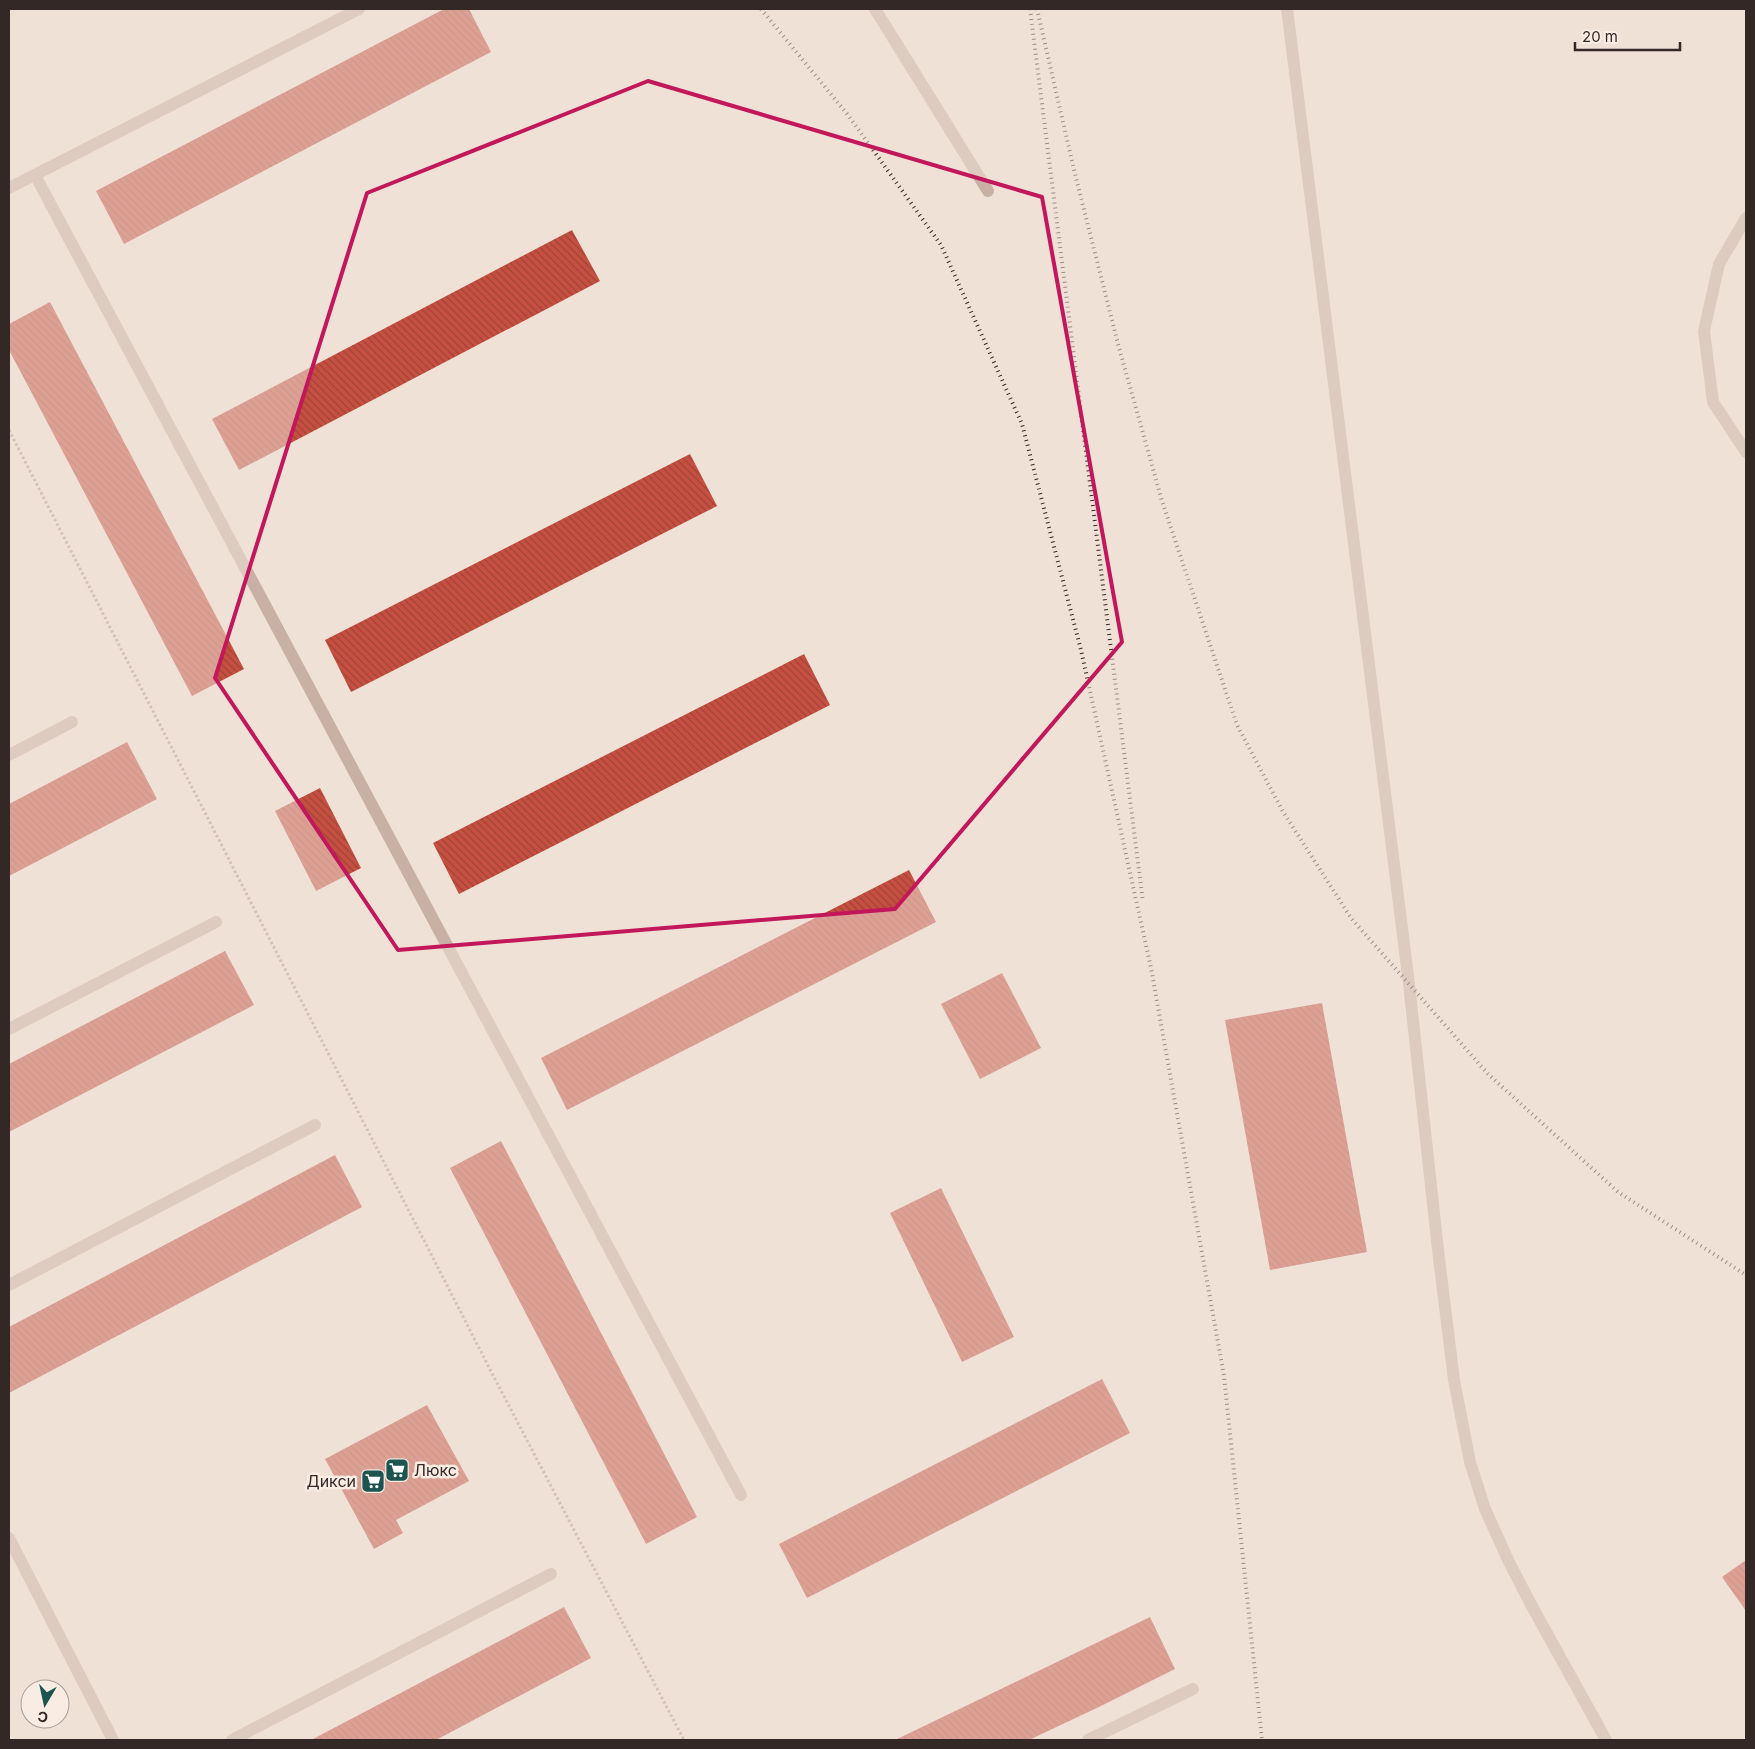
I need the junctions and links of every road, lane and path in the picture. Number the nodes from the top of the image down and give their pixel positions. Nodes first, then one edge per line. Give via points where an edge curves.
1 (359, 9) edge
2 (874, 9) edge
3 (1287, 9) edge
4 (35, 174) junction
5 (9, 188) edge
6 (988, 191) dead end
7 (1746, 218) edge
8 (9, 430) edge
9 (1746, 452) edge
10 (72, 722) dead end
11 (9, 755) edge
12 (216, 922) dead end
13 (9, 1029) edge
14 (316, 1125) dead end
15 (9, 1285) edge
16 (741, 1494) dead end
17 (9, 1538) edge
18 (551, 1574) dead end
19 (1193, 1689) dead end
20 (113, 1740) edge
21 (232, 1740) edge
22 (684, 1740) edge
23 (1088, 1740) edge
24 (1606, 1740) edge

1 - 4 lane
2 - 6 lane
3 - 24 lane via 1409,984 1454,1380 1470,1462 1484,1509 1534,1610
4 - 5 lane
4 - 16 lane
7 - 9 lane via 1719,264 1704,331 1713,402
8 - 22 path
10 - 11 lane
12 - 13 lane
14 - 15 lane
17 - 20 lane
18 - 21 lane
19 - 23 lane

